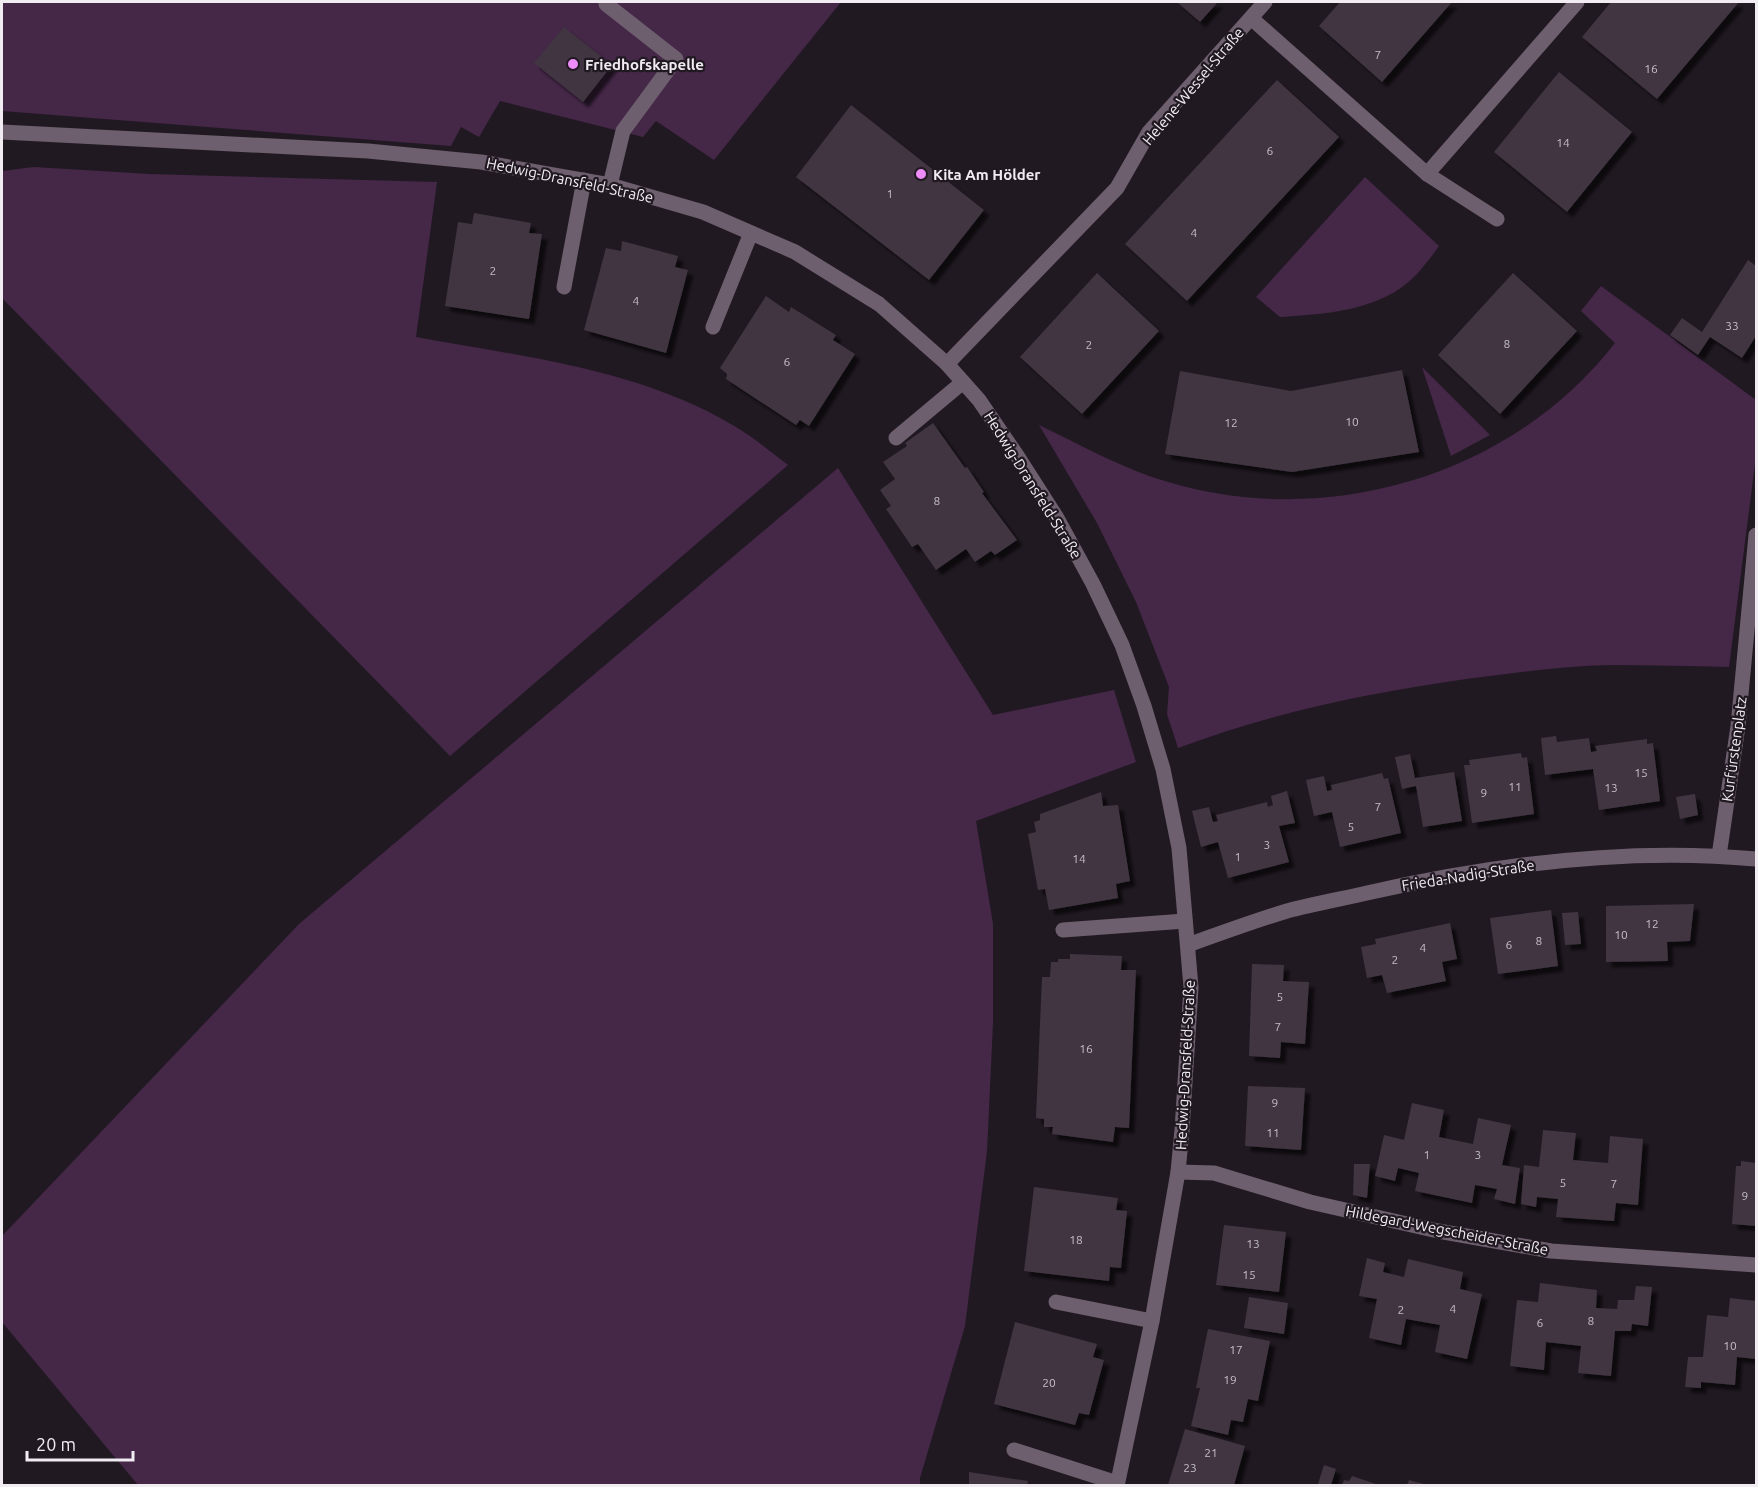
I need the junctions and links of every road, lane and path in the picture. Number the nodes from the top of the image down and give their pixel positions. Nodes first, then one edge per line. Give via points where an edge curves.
1 (608, 2) edge
2 (1265, 2) edge
3 (1577, 2) edge
4 (1251, 18) junction
5 (2, 132) edge
6 (1427, 174) junction
7 (584, 180) junction
8 (610, 185) junction
9 (1497, 219) dead end
10 (751, 233) junction
11 (564, 287) dead end
12 (713, 327) dead end
13 (947, 364) junction
14 (963, 382) junction
15 (896, 438) dead end
16 (1756, 535) edge
17 (1719, 856) junction
18 (1756, 859) edge
19 (1185, 921) junction
20 (1063, 930) dead end
21 (1188, 945) junction
22 (1178, 1172) junction
23 (1756, 1265) edge
24 (1056, 1302) dead end
25 (1152, 1321) junction
26 (1014, 1450) dead end
27 (1117, 1484) edge

1 - 8 street via 676,58 623,131
2 - 4 street
3 - 6 street
4 - 6 street, Helene-Wessel-Straße
4 - 13 street, Helene-Wessel-Straße via 1149,132 1118,188
5 - 7 street, Hedwig-Dransfeld-Straße via 368,151 481,162
6 - 9 street, Helene-Wessel-Straße
7 - 8 street, Hedwig-Dransfeld-Straße
7 - 11 street
8 - 10 street, Hedwig-Dransfeld-Straße via 691,208
10 - 12 street
10 - 13 street, Hedwig-Dransfeld-Straße via 795,252 879,304
13 - 14 street, Hedwig-Dransfeld-Straße
14 - 15 street
14 - 19 street, Hedwig-Dransfeld-Straße via 1012,447 1057,518 1122,645 1163,769 1179,848
16 - 17 street, Kurfürstenplatz via 1738,726
17 - 18 street, Frieda-Nadig-Straße
17 - 21 street, Frieda-Nadig-Straße via 1612,856 1484,870 1288,911
19 - 20 street
19 - 21 street, Hedwig-Dransfeld-Straße
21 - 22 street, Hedwig-Dransfeld-Straße via 1191,987
22 - 23 street, Hildegard-Wegscheider-Straße via 1214,1173 1438,1231 1551,1251
22 - 25 street, Hedwig-Dransfeld-Straße
24 - 25 street
25 - 27 street, Hedwig-Dransfeld-Straße
26 - 27 street

